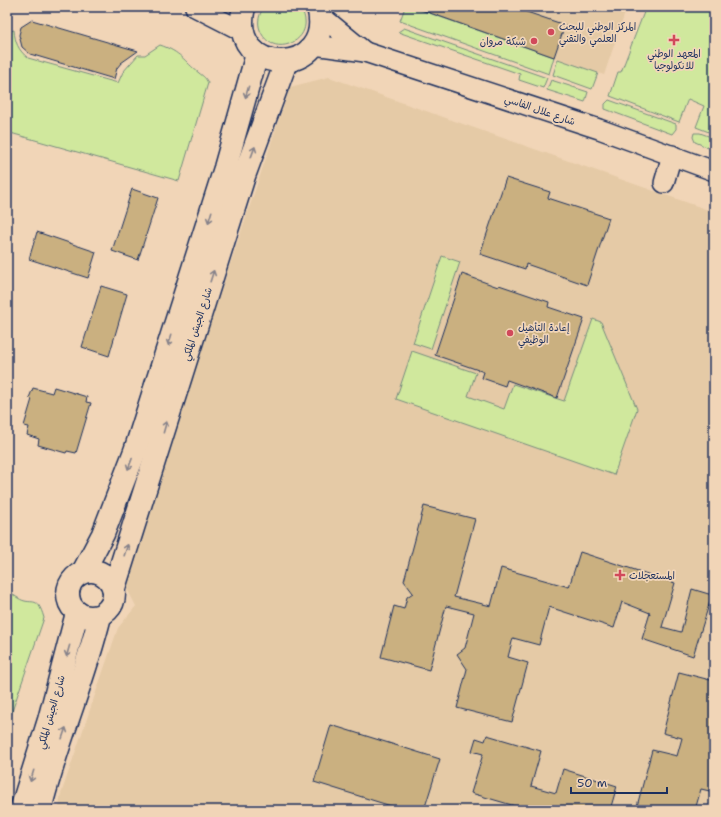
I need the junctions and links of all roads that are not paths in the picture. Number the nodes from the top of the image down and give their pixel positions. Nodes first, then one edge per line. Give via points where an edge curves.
1 (195, 7) edge
2 (244, 7) edge
3 (319, 11) edge
4 (242, 32) junction
5 (314, 45) junction
6 (365, 52) junction
7 (257, 54) junction
8 (286, 62) junction
9 (672, 155) junction
10 (714, 171) edge
11 (664, 183) dead end
12 (83, 572) junction
13 (114, 588) junction
14 (77, 613) junction
15 (100, 616) junction
16 (21, 810) edge
17 (40, 810) edge

1 - 4 street
2 - 4 main road via 241,19
3 - 5 main road via 321,26
3 - 6 street, شارع علال الفاسي
4 - 7 main road
5 - 6 street, شارع علال الفاسي
5 - 8 main road via 297,59
6 - 9 street, شارع علال الفاسي
7 - 8 main road via 276,62
7 -> 12 main road, شارع الجيش الملكي via 223,175 135,451 104,534
13 -> 8 main road, شارع الجيش الملكي via 244,176
9 - 10 street, شارع علال الفاسي
9 - 11 street
12 - 13 main road via 91,570 107,576
12 - 14 main road via 68,588 71,606
13 - 15 main road via 115,598 112,606
14 - 15 main road via 88,617
14 -> 16 main road, شارع الجيش الملكي via 49,720
17 -> 15 main road, شارع الجيش الملكي

